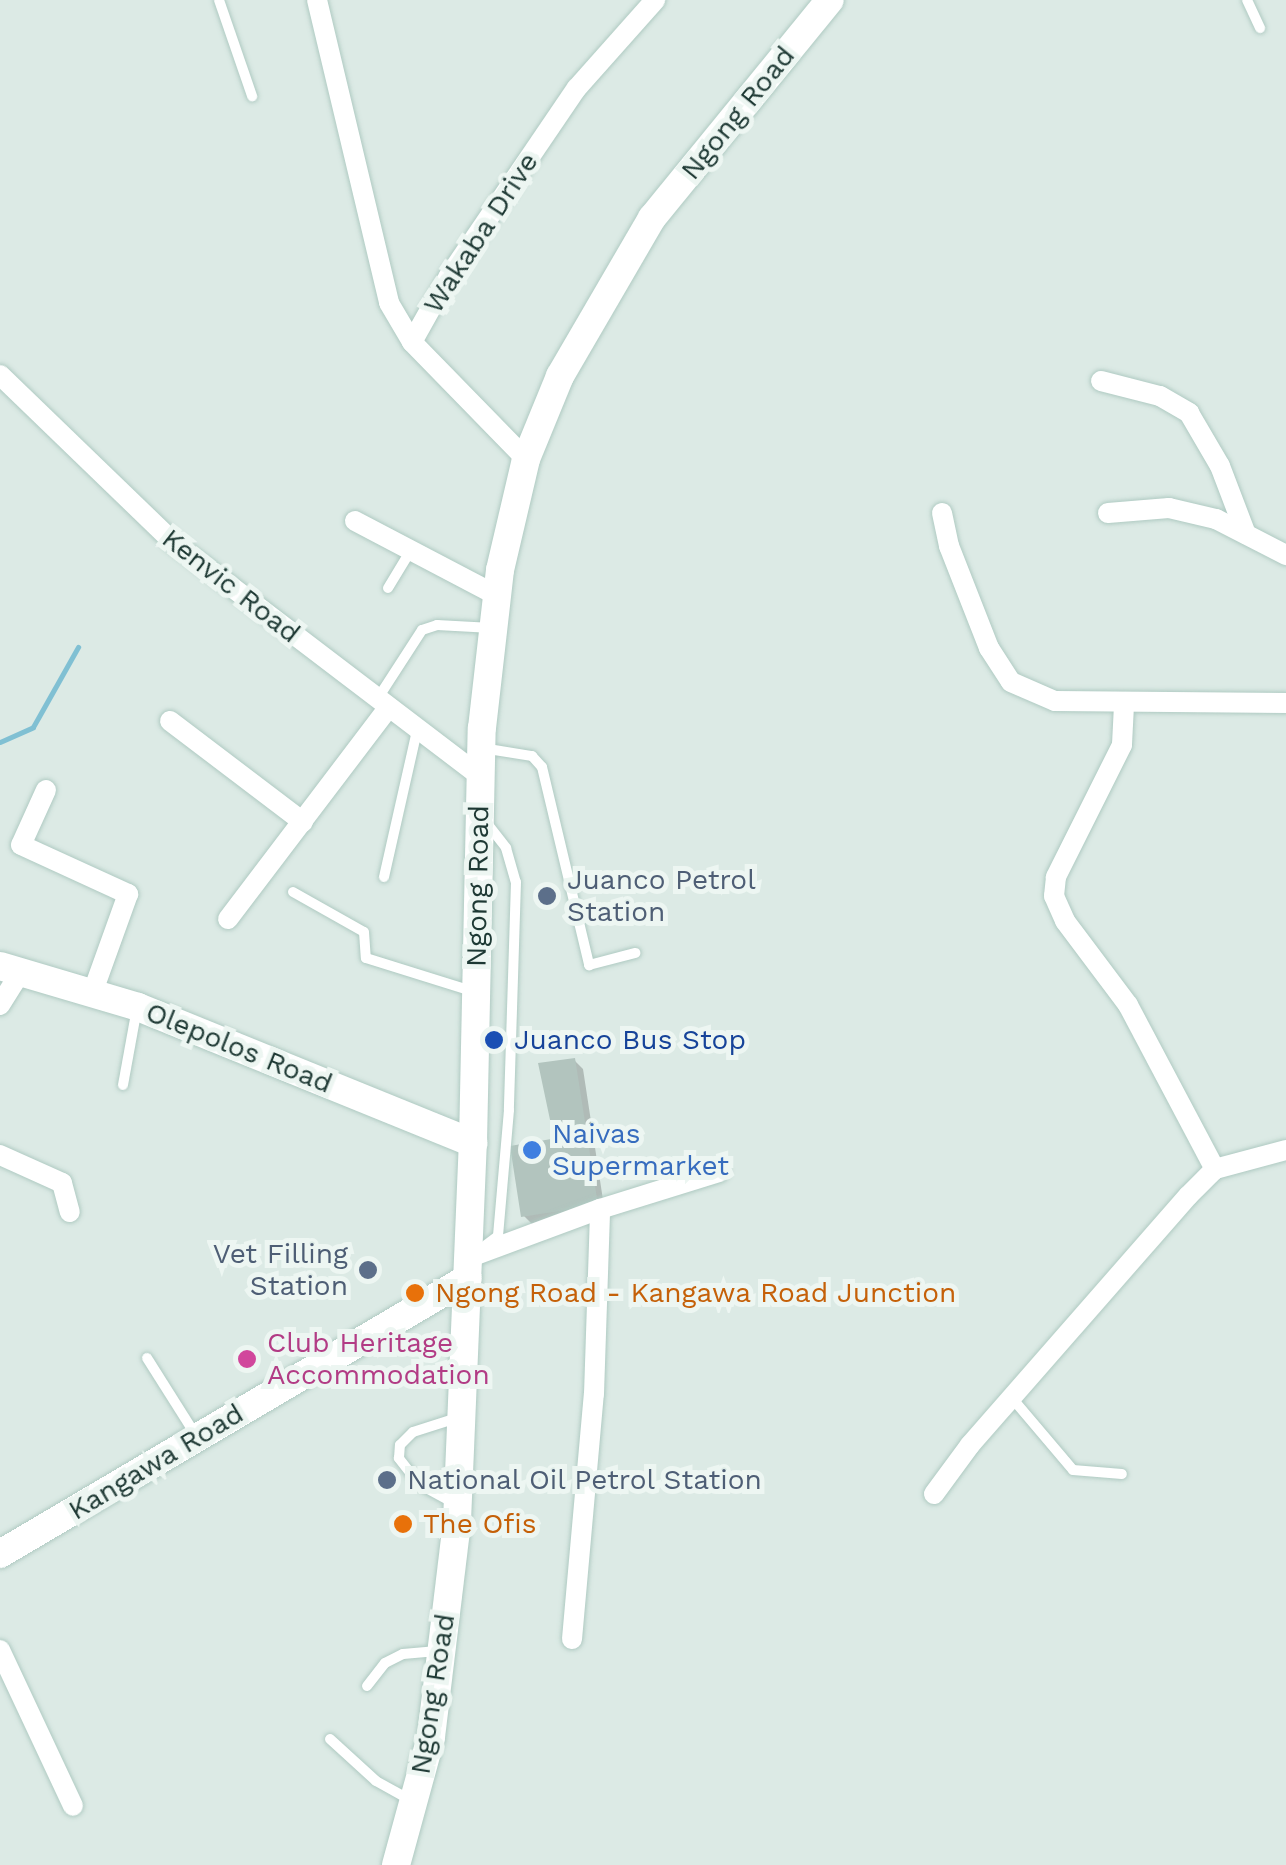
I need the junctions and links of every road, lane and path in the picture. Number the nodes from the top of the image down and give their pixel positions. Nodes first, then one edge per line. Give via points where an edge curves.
1 (220, 0) edge
2 (317, 0) edge
3 (654, 0) edge
4 (830, 0) edge
5 (1247, 0) edge
6 (1260, 28) dead end
7 (252, 96) dead end
8 (412, 342) junction
9 (2, 379) edge
10 (1101, 381) dead end
11 (526, 458) junction
12 (942, 513) dead end
13 (1108, 513) dead end
14 (355, 521) dead end
15 (1246, 534) junction
16 (411, 550) junction
17 (1286, 554) edge
18 (388, 588) dead end
19 (496, 595) junction
20 (492, 628) junction
21 (383, 703) junction
22 (1286, 703) edge
23 (1124, 705) junction
24 (170, 721) dead end
25 (417, 729) junction
26 (481, 748) junction
27 (480, 776) junction
28 (46, 790) dead end
29 (479, 813) junction
30 (303, 822) junction
31 (384, 877) dead end
32 (292, 892) dead end
33 (228, 919) dead end
34 (635, 953) dead end
35 (10, 968) edge
36 (92, 991) junction
37 (476, 992) junction
38 (0, 1004) edge
39 (138, 1007) junction
40 (123, 1084) dead end
41 (473, 1143) junction
42 (1286, 1150) edge
43 (0, 1155) edge
44 (1216, 1169) junction
45 (719, 1172) dead end
46 (600, 1209) junction
47 (70, 1212) dead end
48 (468, 1268) junction
49 (147, 1358) dead end
50 (1012, 1398) junction
51 (461, 1417) junction
52 (197, 1438) junction
53 (1122, 1474) dead end
54 (934, 1494) dead end
55 (457, 1505) junction
56 (0, 1554) edge
57 (572, 1638) dead end
58 (0, 1650) edge
59 (442, 1651) junction
60 (366, 1686) dead end
61 (330, 1738) dead end
62 (415, 1803) junction
63 (73, 1806) dead end
64 (396, 1865) edge

1 - 7 lane
2 - 8 street via 389,303
3 - 8 street, Wakaba Drive via 578,88 449,276
4 - 11 main road, Ngong Road via 652,218 560,376
5 - 6 lane
8 - 11 street, Wakaba Drive
9 - 21 street, Kenvic Road via 174,544
10 - 15 street via 1160,396 1189,413 1220,466
11 - 19 main road, Ngong Road
12 - 23 street via 989,648 1010,682 1055,701
13 - 15 street via 1169,508
14 - 16 street
15 - 17 street
16 - 18 lane
16 - 19 street
19 - 20 main road, Ngong Road
20 - 21 lane via 422,630
20 - 26 main road, Ngong Road
21 - 25 street, Kenvic Road
21 - 30 street
22 - 23 street
23 - 44 street via 1122,745 1056,877 1054,896 1064,921 1128,1006
24 - 30 street
25 - 27 street, Kenvic Road
25 - 31 lane
26 - 27 main road, Ngong Road
26 - 34 lane via 532,756 542,767 589,964
27 - 29 main road, Ngong Road
28 - 36 street via 21,845 128,894
29 - 37 main road, Ngong Road
29 - 48 lane via 506,848 516,882 498,1236
30 - 33 street
32 - 37 lane via 364,932 366,958
35 - 36 main road, Olepolos Road
35 - 38 street
36 - 39 main road, Olepolos Road
37 - 41 main road, Ngong Road
39 - 40 lane
39 - 41 main road, Olepolos Road
41 - 48 main road, Ngong Road
42 - 44 street
43 - 47 street via 62,1183
44 - 50 street
45 - 46 street
46 - 48 street
46 - 57 street via 594,1394
48 - 51 main road, Ngong Road
48 - 52 main road, Kangawa Road
49 - 52 lane
50 - 53 lane via 1073,1470
50 - 54 street
51 - 55 main road, Ngong Road
51 - 55 lane via 413,1432 400,1445 399,1458 419,1484
52 - 56 main road, Kangawa Road
55 - 59 main road, Ngong Road
58 - 63 street
59 - 60 lane via 403,1654
59 - 62 main road, Ngong Road
61 - 62 lane via 376,1781
62 - 64 main road, Ngong Road

